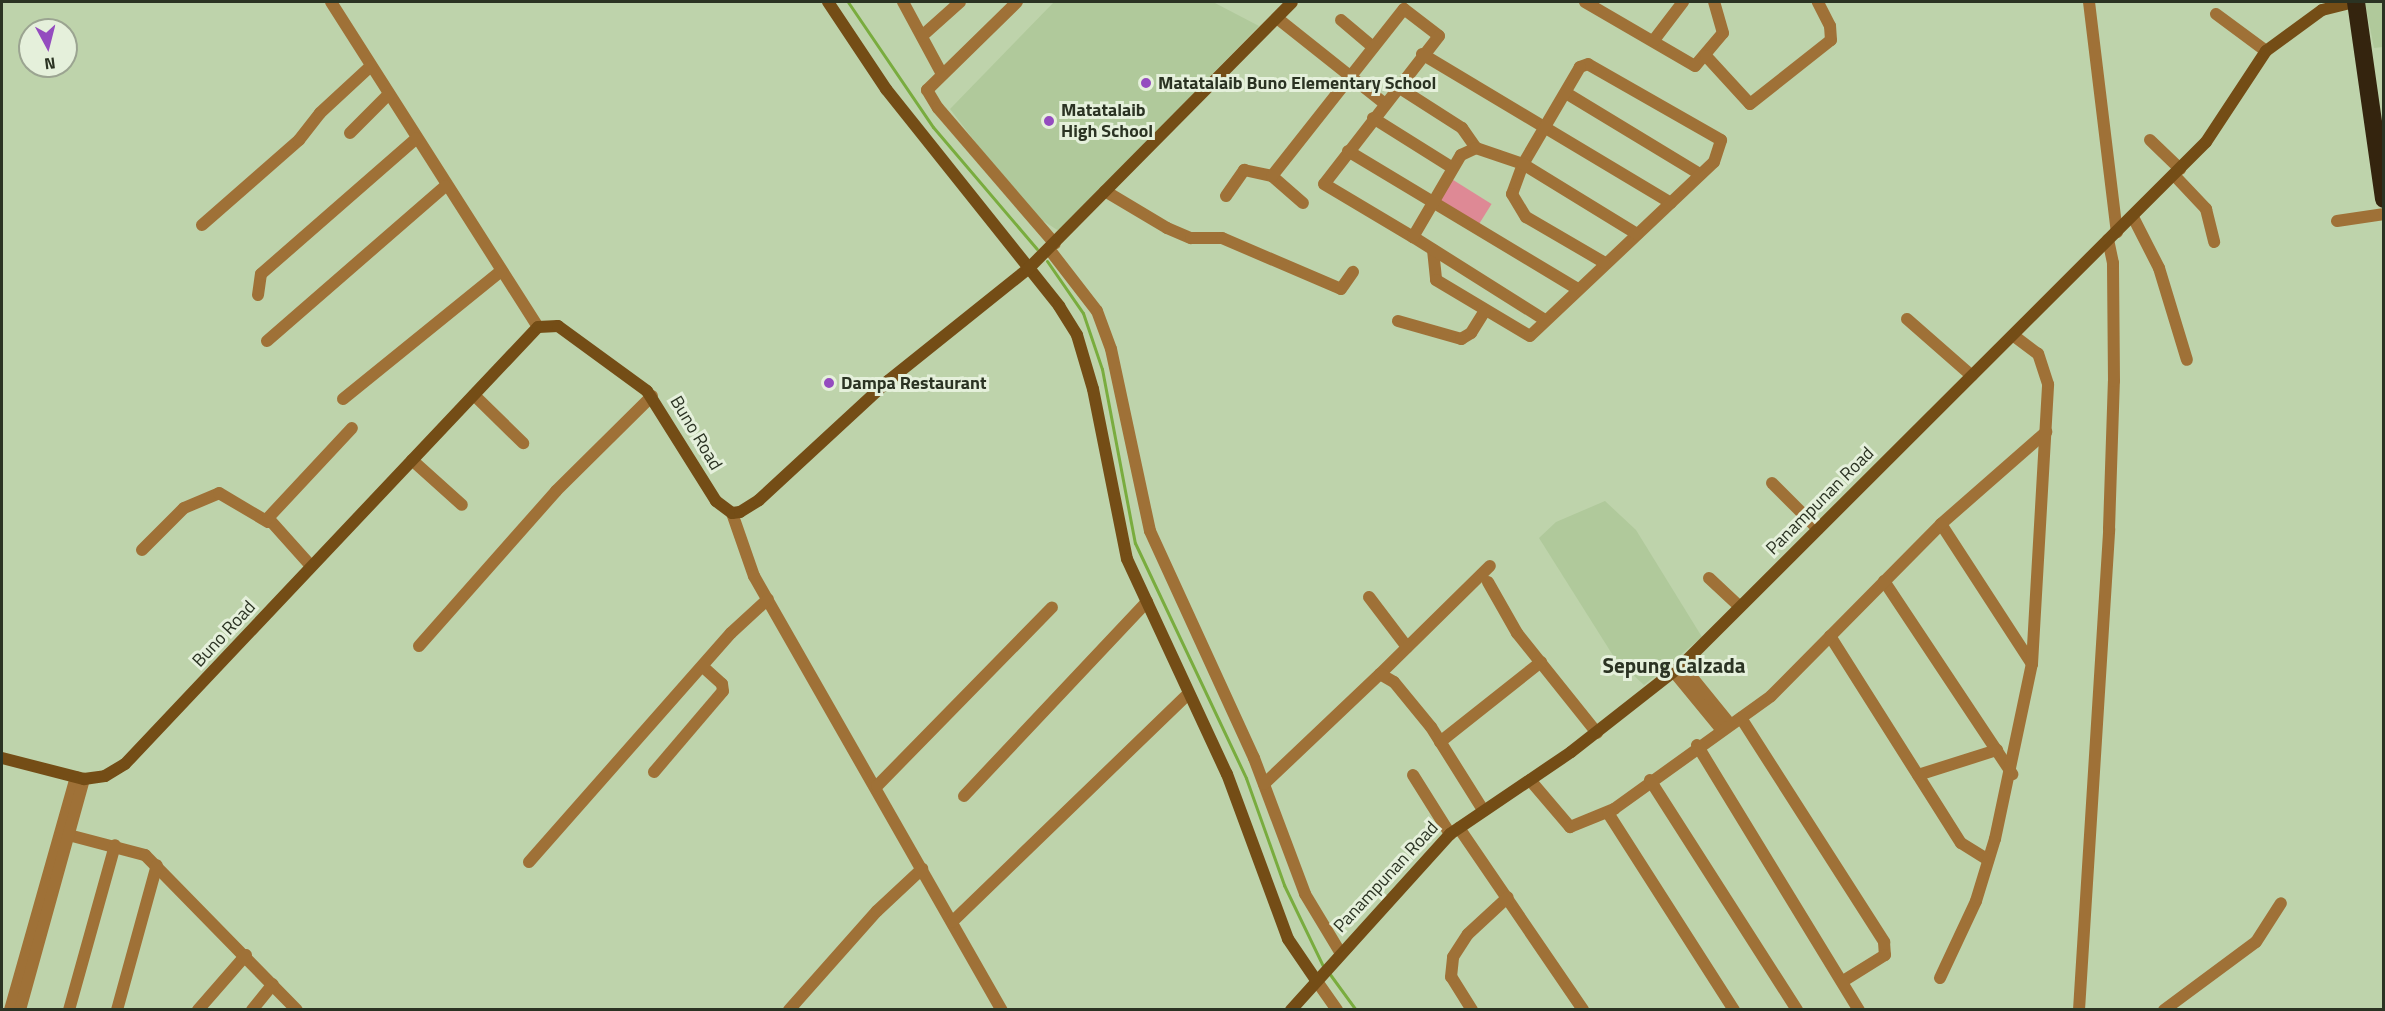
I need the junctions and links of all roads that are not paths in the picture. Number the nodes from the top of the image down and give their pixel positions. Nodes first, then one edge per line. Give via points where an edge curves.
1 (331, 2) edge
2 (828, 2) edge
3 (903, 2) edge
4 (960, 2) edge
5 (1017, 2) edge
6 (1292, 2) edge
7 (1586, 2) edge
8 (1683, 2) edge
9 (1714, 2) edge
10 (2089, 2) edge
11 (2354, 2) edge
12 (1823, 4) edge
13 (1605, 6) edge
14 (2216, 14) dead end
15 (1277, 18) junction
16 (1341, 20) dead end
17 (922, 36) junction
18 (1654, 40) junction
19 (1373, 47) junction
20 (2266, 51) junction
21 (1422, 54) junction
22 (1706, 56) junction
23 (371, 66) junction
24 (942, 74) junction
25 (1352, 75) junction
26 (1398, 87) junction
27 (1566, 93) junction
28 (389, 94) junction
29 (1385, 104) junction
30 (1373, 118) junction
31 (1546, 127) junction
32 (350, 133) dead end
33 (416, 139) junction
34 (2150, 140) dead end
35 (1476, 148) junction
36 (1348, 151) junction
37 (1523, 164) junction
38 (1451, 167) junction
39 (2177, 172) junction
40 (1700, 174) junction
41 (1272, 176) junction
42 (445, 186) junction
43 (1105, 191) junction
44 (1226, 196) dead end
45 (2384, 199) edge
46 (1431, 201) junction
47 (1303, 203) dead end
48 (1671, 203) junction
49 (2384, 214) edge
50 (2133, 216) junction
51 (2337, 221) dead end
52 (202, 225) dead end
53 (1637, 234) junction
54 (2113, 236) junction
55 (1413, 237) junction
56 (2214, 242) dead end
57 (1052, 246) junction
58 (1433, 250) junction
59 (1605, 263) junction
60 (1028, 269) junction
61 (501, 271) junction
62 (1353, 272) dead end
63 (1576, 288) junction
64 (258, 295) dead end
65 (1485, 311) junction
66 (1907, 319) dead end
67 (1545, 320) junction
68 (1398, 321) dead end
69 (538, 327) junction
70 (2013, 335) junction
71 (267, 341) dead end
72 (2187, 360) dead end
73 (1972, 376) junction
74 (474, 395) junction
75 (652, 396) junction
76 (344, 399) dead end
77 (352, 428) dead end
78 (2046, 432) junction
79 (523, 443) dead end
80 (412, 460) junction
81 (1772, 483) dead end
82 (462, 505) dead end
83 (732, 513) junction
84 (268, 522) junction
85 (1941, 524) junction
86 (1818, 529) junction
87 (142, 550) dead end
88 (311, 566) junction
89 (1490, 566) dead end
90 (1709, 578) dead end
91 (1884, 581) junction
92 (1488, 582) dead end
93 (1369, 597) dead end
94 (768, 599) junction
95 (1147, 602) junction
96 (1052, 607) dead end
97 (1740, 607) junction
98 (1830, 636) junction
99 (419, 646) dead end
100 (1407, 647) junction
101 (1541, 662) junction
102 (2032, 664) junction
103 (703, 667) junction
104 (1678, 669) junction
105 (1380, 674) junction
106 (1188, 694) junction
107 (1731, 724) junction
108 (1597, 733) junction
109 (1440, 742) junction
110 (1696, 746) junction
111 (1997, 750) junction
112 (2, 758) edge
113 (654, 772) dead end
114 (2012, 774) junction
115 (1413, 775) dead end
116 (1918, 775) junction
117 (80, 778) junction
118 (1530, 780) junction
119 (1650, 780) junction
120 (1264, 784) junction
121 (877, 786) junction
122 (964, 796) dead end
123 (1484, 810) junction
124 (1608, 813) junction
125 (1454, 831) junction
126 (65, 834) junction
127 (115, 845) junction
128 (1988, 860) junction
129 (529, 862) dead end
130 (157, 865) junction
131 (922, 869) junction
132 (1508, 897) junction
133 (2281, 903) dead end
134 (952, 922) junction
135 (1340, 952) junction
136 (246, 955) junction
137 (28, 964) junction
138 (1324, 972) junction
139 (1940, 978) dead end
140 (1843, 981) junction
141 (273, 984) junction
142 (10, 1010) edge
143 (20, 1010) edge
144 (69, 1010) edge
145 (117, 1010) edge
146 (198, 1010) edge
147 (252, 1010) edge
148 (297, 1010) edge
149 (789, 1010) edge
150 (1002, 1010) edge
151 (1291, 1010) edge
152 (1337, 1010) edge
153 (1472, 1010) edge
154 (1583, 1010) edge
155 (1734, 1010) edge
156 (1797, 1010) edge
157 (1859, 1010) edge
158 (2079, 1010) edge
159 (2164, 1010) edge

1 - 23 street
2 - 60 street via 885,89
3 - 17 street
4 - 17 street
5 - 24 street
6 - 15 street
7 - 13 street
8 - 18 street
9 - 22 street via 1722,33
10 - 54 street
11 - 20 street, Panampunan Road via 2322,10
11 - 45 highway
12 - 22 street via 1831,40 1750,104
13 - 18 street
14 - 20 street
15 - 25 street
15 - 43 street
16 - 19 street
17 - 24 street
18 - 22 street via 1693,66
19 - 21 street via 1403,9 1439,33
19 - 25 street
20 - 39 street, Panampunan Road via 2225,119
21 - 26 street
21 - 31 street
23 - 28 street
23 - 52 street via 320,113 292,147
24 - 57 street via 930,85 929,97
25 - 29 street
25 - 41 street
26 - 29 street
26 - 35 street via 1462,128
27 - 31 street
27 - 40 street
27 - 40 street via 1580,67 1588,64 1721,140 1717,157
28 - 32 street
28 - 33 street
29 - 30 street
30 - 36 street
30 - 38 street
31 - 37 street
31 - 48 street
33 - 42 street
33 - 64 street via 261,273
34 - 39 street
35 - 37 street
35 - 38 street via 1461,155
36 - 46 street
36 - 55 street via 1325,187
37 - 53 street
37 - 59 street via 1513,184 1518,209
38 - 46 street
39 - 50 street, Panampunan Road
39 - 56 street via 2206,209
40 - 48 street
41 - 44 street via 1244,170
41 - 47 street
42 - 61 street
42 - 71 street
43 - 57 street
43 - 62 street via 1191,238 1222,238 1341,289
46 - 55 street
46 - 63 street
48 - 53 street
49 - 51 street
50 - 54 street, Panampunan Road
50 - 72 street via 2159,268
53 - 59 street
54 - 70 street, Panampunan Road
54 - 158 street via 2109,530
55 - 58 street
57 - 60 street
57 - 120 street via 1104,327 1150,531
58 - 65 street via 1436,280
58 - 67 street
59 - 63 street
60 - 83 street via 888,381 759,500
60 - 95 street via 1070,322 1084,352 1123,547
61 - 69 street
61 - 76 street
63 - 67 street
65 - 67 street via 1527,336
65 - 68 street via 1471,333 1461,339
66 - 73 street
69 - 74 street, Buno Road
69 - 75 street, Buno Road via 558,326
70 - 73 street, Panampunan Road
70 - 78 street via 2043,361 2048,384
73 - 86 street, Panampunan Road
74 - 79 street
74 - 80 street, Buno Road
75 - 83 street, Buno Road via 716,501
75 - 99 street via 556,491
77 - 84 street via 271,513
78 - 85 street
78 - 102 street
80 - 82 street
80 - 88 street, Buno Road
81 - 86 street
83 - 94 street via 738,537
84 - 87 street via 219,493 184,508
84 - 88 street
85 - 91 street
85 - 102 street
86 - 97 street, Panampunan Road
88 - 117 street, Buno Road via 125,765 105,776
89 - 100 street
90 - 97 street
91 - 98 street
91 - 111 street
92 - 101 street
93 - 100 street
94 - 103 street
94 - 121 street
95 - 106 street
95 - 122 street
96 - 121 street
97 - 104 street, Panampunan Road
98 - 107 street via 1771,696
98 - 116 street
100 - 105 street
101 - 108 street
101 - 109 street
102 - 114 street
103 - 113 street via 722,684 723,691
103 - 129 street
104 - 107 street
104 - 108 street, Panampunan Road
105 - 109 street via 1394,682
105 - 120 street
106 - 134 street
106 - 138 street via 1251,829 1288,939
107 - 110 street
107 - 140 street via 1884,942 1885,956
108 - 118 street, Panampunan Road
109 - 123 street
110 - 119 street
110 - 140 street
111 - 114 street
111 - 116 street
112 - 117 street, Buno Road
114 - 128 street
115 - 125 street
116 - 128 street via 1961,843
117 - 126 street
118 - 123 street, Panampunan Road
118 - 124 street via 1570,826
119 - 124 street
119 - 156 street
120 - 135 street via 1305,894
121 - 131 street
123 - 125 street, Panampunan Road
124 - 155 street
125 - 132 street
125 - 135 street, Panampunan Road
126 - 127 street
126 - 137 street
127 - 130 street via 145,855
127 - 144 street
128 - 139 street via 1976,901
130 - 136 street
130 - 145 street
131 - 134 street
131 - 149 street via 877,911
132 - 153 street via 1467,934 1453,957 1451,977
132 - 154 street
133 - 159 street via 2256,942
134 - 150 street
135 - 138 street, Panampunan Road
136 - 141 street
136 - 146 street
137 - 142 street
137 - 143 street
138 - 151 street, Panampunan Road
138 - 152 street
140 - 157 street
141 - 147 street
141 - 148 street

